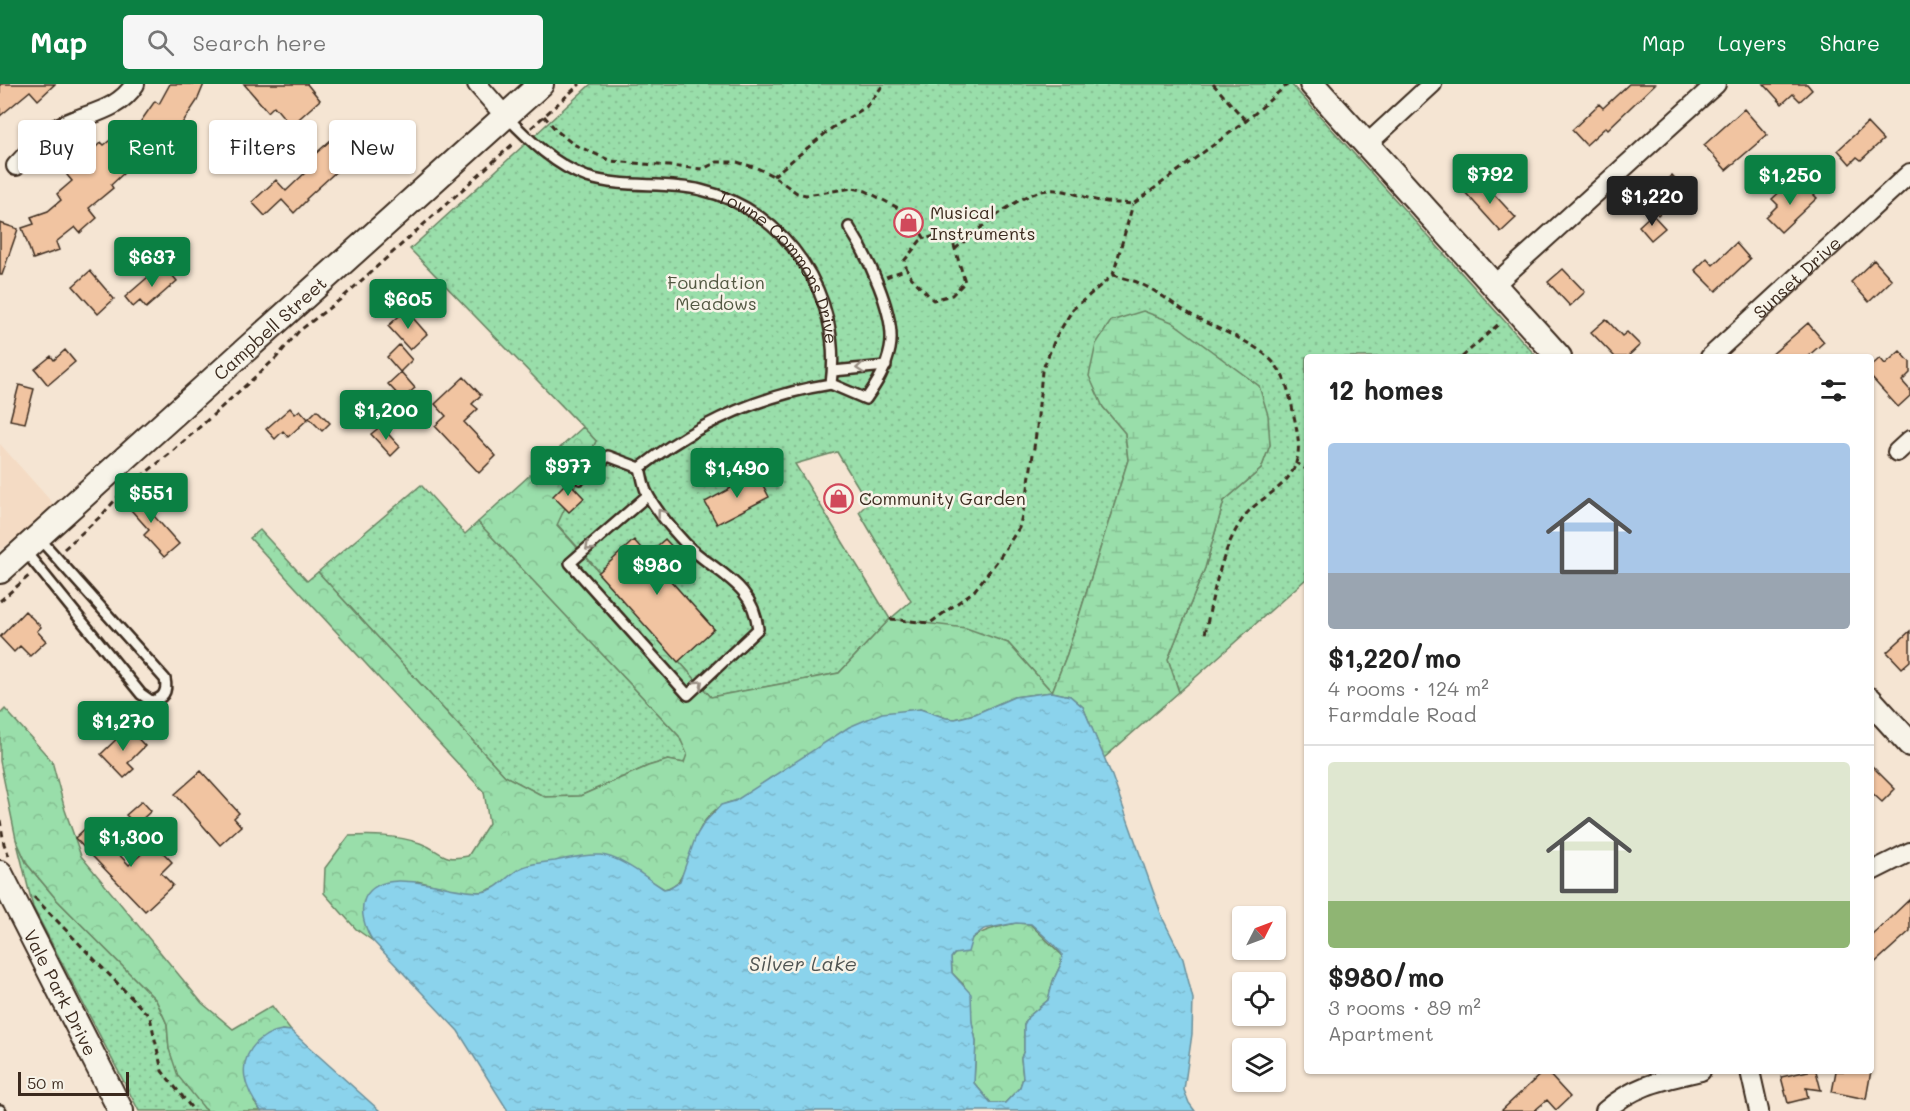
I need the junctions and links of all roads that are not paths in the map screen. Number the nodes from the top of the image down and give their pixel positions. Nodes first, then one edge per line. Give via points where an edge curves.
1 (135, 84) edge
2 (477, 84) edge
3 (541, 84) edge
4 (1312, 84) edge
5 (1432, 84) edge
6 (1716, 84) edge
7 (505, 116) junction
8 (1366, 145) junction
9 (16, 166) dead end
10 (1910, 173) edge
11 (849, 227) dead end
12 (1494, 285) junction
13 (1556, 354) edge
14 (1713, 354) edge
15 (886, 366) junction
16 (833, 371) junction
17 (831, 384) junction
18 (640, 468) junction
19 (580, 479) dead end
20 (648, 495) junction
21 (34, 552) junction
22 (0, 571) edge
23 (1874, 704) edge
24 (1908, 738) edge
25 (1910, 852) edge
26 (6, 867) edge
27 (1874, 870) edge
28 (1690, 1074) edge
29 (1751, 1074) edge
30 (121, 1111) edge
31 (1605, 1111) edge
32 (1758, 1111) edge

1 - 9 street via 116,105 53,131
2 - 7 street, Towne Commons Drive
3 - 7 main road, Campbell Street
4 - 8 main road
5 - 8 street
6 - 12 street
7 - 16 lane, Towne Commons Drive via 562,165 586,176 611,182 699,189 741,204 780,232 797,250 821,297 828,321
7 - 21 main road, Campbell Street
8 - 12 main road
10 - 14 street, Sunset Drive
11 - 15 lane via 860,243 884,303 891,347
12 - 13 main road
15 -> 16 lane
15 - 17 lane via 866,399
16 - 17 lane, Towne Commons Drive
17 - 18 lane via 746,406 659,453
18 - 19 lane via 608,456
18 - 20 lane
20 -> 20 lane via 570,563 688,695 758,629 756,614 745,592 686,544
21 - 21 lane via 55,556 165,680 164,695 150,701 141,694
21 - 22 main road, Campbell Street
23 - 24 main road
25 - 27 street
26 - 30 main road, Vale Park Drive
28 - 31 street via 1638,1088
29 - 32 street

